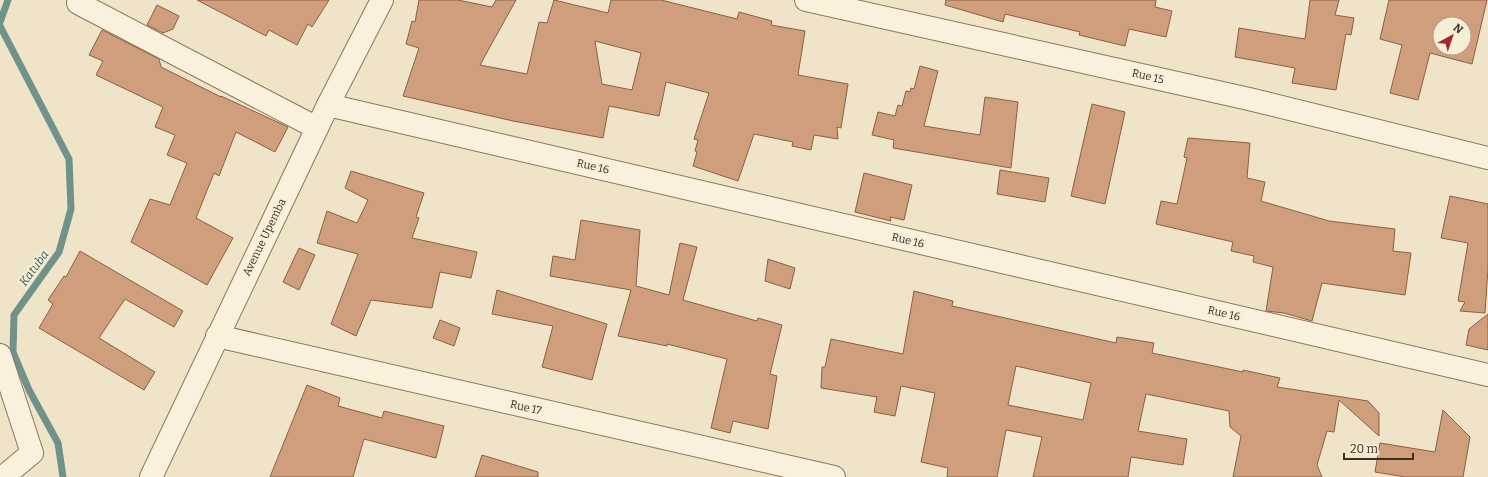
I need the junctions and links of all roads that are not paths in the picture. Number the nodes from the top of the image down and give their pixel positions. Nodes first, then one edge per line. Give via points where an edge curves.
1 (382, 0) edge
2 (806, 0) edge
3 (78, 3) dead end
4 (328, 105) junction
5 (317, 128) junction
6 (1488, 158) edge
7 (217, 336) junction
8 (0, 355) edge
9 (1488, 375) edge
10 (3, 477) edge
11 (151, 477) edge
12 (834, 477) edge

1 - 4 street, Avenue Upemba
2 - 6 street, Rue 15 via 1249,99
3 - 5 street
4 - 5 street, Avenue Upemba
4 - 9 street, Rue 16
5 - 7 street, Avenue Upemba
7 - 11 street, Avenue Upemba
7 - 12 street, Rue 17
8 - 10 street via 32,454

